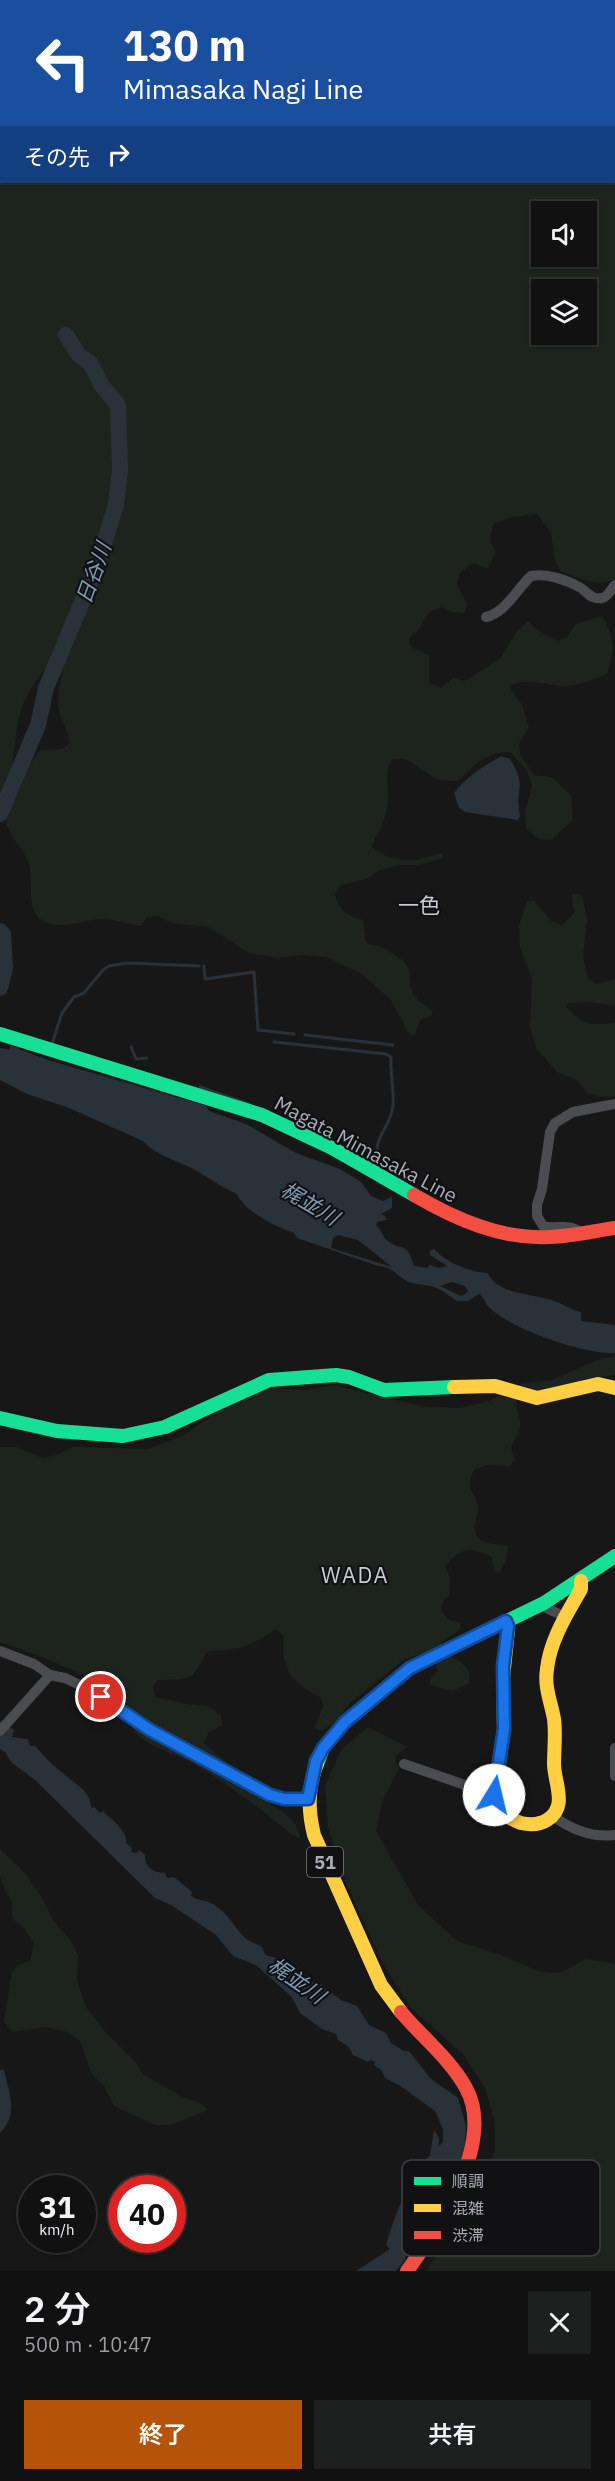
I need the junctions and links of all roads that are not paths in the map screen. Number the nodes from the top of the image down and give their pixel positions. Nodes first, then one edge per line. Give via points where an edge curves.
1 (615, 585) edge
2 (486, 617) dead end
3 (0, 1034) edge
4 (615, 1104) edge
5 (615, 1228) edge
6 (583, 1233) junction
7 (615, 1388) edge
8 (0, 1418) edge
9 (615, 1556) edge
10 (581, 1581) junction
11 (544, 1603) junction
12 (566, 1617) junction
13 (506, 1621) junction
14 (0, 1651) edge
15 (50, 1675) junction
16 (0, 1731) edge
17 (615, 1748) edge
18 (404, 1764) dead end
19 (615, 1776) edge
20 (494, 1795) junction
21 (308, 1799) junction
22 (553, 1816) junction
23 (615, 1834) edge
24 (470, 2160) edge
25 (418, 2256) edge
26 (407, 2271) edge

1 - 2 street via 600,599 550,576 531,576 501,610
3 - 6 main road, Magata Mimasaka Line via 262,1115 332,1148 473,1225 524,1236
4 - 6 street via 573,1112 555,1123 550,1132 537,1216 543,1226 570,1226
5 - 6 main road, Magata Mimasaka Line
7 - 8 main road via 598,1384 537,1398 495,1386 384,1390 336,1375 269,1380 165,1427 134,1434 57,1431
9 - 10 main road, 51
10 - 11 main road, 51
10 - 12 main road via 581,1589
11 - 12 street
11 - 13 main road, 51
12 - 22 main road via 546,1674 560,1796
13 - 20 main road via 504,1729
13 - 21 main road, 51 via 410,1668 345,1722 316,1761
14 - 15 street
15 - 16 street
15 - 21 street via 88,1689 150,1730 270,1795
17 - 19 street
18 - 20 street
20 - 22 main road via 497,1807 516,1821 542,1824
21 - 24 main road, 51 via 320,1851 381,1985 393,2005 458,2074 471,2097 477,2123
22 - 23 street via 592,1835
25 - 26 main road, 51

